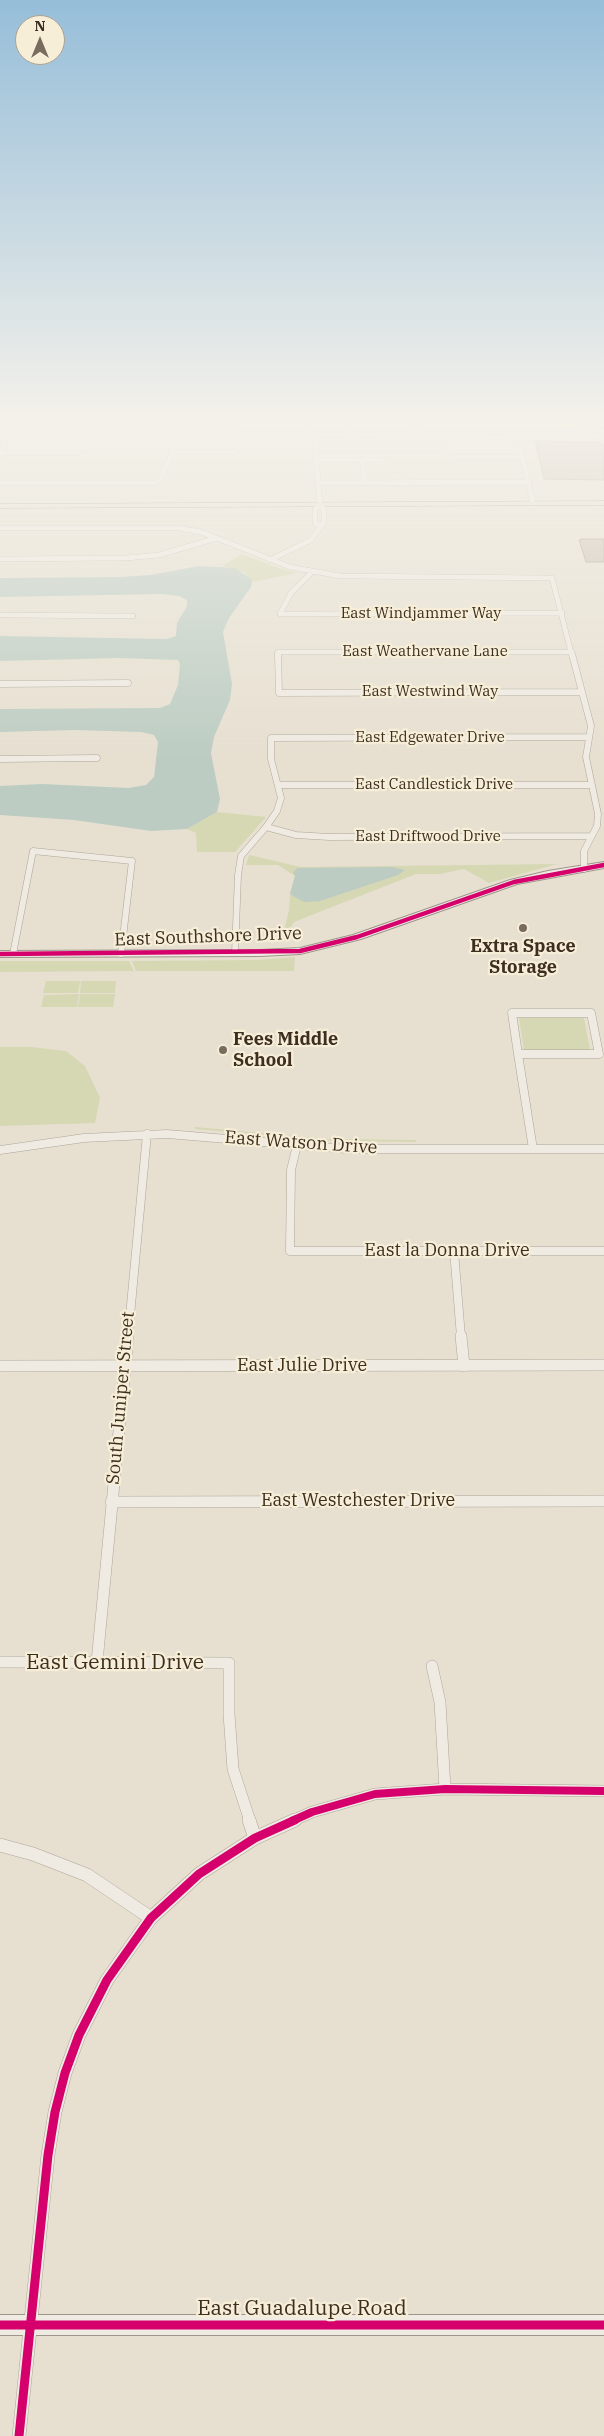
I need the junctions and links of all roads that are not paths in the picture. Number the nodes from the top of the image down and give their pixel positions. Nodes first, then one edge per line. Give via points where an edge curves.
1 (203, 533) edge
2 (317, 533) edge
3 (217, 538) junction
4 (0, 559) edge
5 (270, 560) junction
6 (312, 572) junction
7 (562, 613) junction
8 (280, 614) joint
9 (0, 615) edge
10 (134, 616) dead end
11 (572, 652) junction
12 (128, 683) dead end
13 (0, 684) edge
14 (581, 692) junction
15 (279, 693) joint
16 (590, 737) junction
17 (96, 758) dead end
18 (0, 759) edge
19 (278, 785) junction
20 (591, 785) junction
21 (266, 827) junction
22 (591, 836) junction
23 (604, 865) edge
24 (584, 868) junction
25 (604, 870) edge
26 (235, 953) junction
27 (0, 954) edge
28 (13, 954) junction
29 (121, 954) junction
30 (518, 1054) junction
31 (148, 1134) junction
32 (297, 1145) junction
33 (533, 1149) junction
34 (604, 1149) edge
35 (0, 1150) edge
36 (454, 1251) junction
37 (604, 1252) edge
38 (604, 1365) edge
39 (0, 1366) edge
40 (124, 1366) junction
41 (464, 1366) junction
42 (604, 1501) edge
43 (111, 1502) junction
44 (0, 1662) edge
45 (97, 1662) junction
46 (432, 1666) dead end
47 (445, 1789) junction
48 (604, 1791) edge
49 (255, 1838) junction
50 (0, 1845) edge
51 (151, 1918) junction
52 (0, 2325) edge
53 (604, 2325) edge
54 (29, 2326) junction
55 (19, 2436) edge

1 - 3 street
2 - 5 street via 312,540
3 - 4 street via 151,556
3 - 5 street
5 - 6 street
6 - 7 street via 368,578 552,578
6 - 8 street via 291,593
7 - 8 street, East Windjammer Way
7 - 11 street
9 - 10 street
11 - 14 street
11 - 15 street, East Weathervane Lane via 278,652
12 - 13 street
14 - 15 street, East Westwind Way
14 - 16 street via 591,726
16 - 19 street, East Edgewater Drive via 271,738 271,759
16 - 20 street via 586,757
17 - 18 street
19 - 20 street, East Candlestick Drive
19 - 21 street via 279,805
20 - 22 street via 598,814 597,826
21 - 22 street, East Driftwood Drive via 329,837
21 - 26 street via 241,856
22 - 24 street via 584,852
23 - 24 street, East Southshore Drive
24 - 25 street, East Southshore Drive
24 - 26 street, East Southshore Drive via 514,882 338,943 280,953
26 - 29 street, East Southshore Drive
27 - 28 street, East Southshore Drive
28 - 29 street, East Southshore Drive
28 - 29 street via 33,851 132,861
30 - 30 street via 600,1054 591,1013 512,1013
30 - 33 street
31 - 32 street, East Watson Drive
31 - 35 street, East Watson Drive via 84,1138
31 - 40 street, South Juniper Street
32 - 33 street, East Watson Drive via 354,1149
32 - 36 street, East la Donna Drive via 291,1170 290,1251
33 - 34 street, East Watson Drive
36 - 37 street, East la Donna Drive
36 - 41 street
38 - 41 street, East Julie Drive
39 - 40 street, East Julie Drive
40 - 41 street, East Julie Drive
40 - 43 street, South Juniper Street
42 - 43 street, East Westchester Drive
43 - 45 street, South Juniper Street
44 - 45 street, East Gemini Drive
45 - 49 street, East Gemini Drive via 229,1664 233,1769
46 - 47 street via 440,1702
47 - 48 street
47 - 49 street via 375,1794 312,1812
49 - 51 street via 199,1874
50 - 51 street via 87,1875
51 - 54 street via 107,1980 64,2073 48,2155
52 - 54 street, East Guadalupe Road
53 - 54 street, East Guadalupe Road
54 - 55 street

